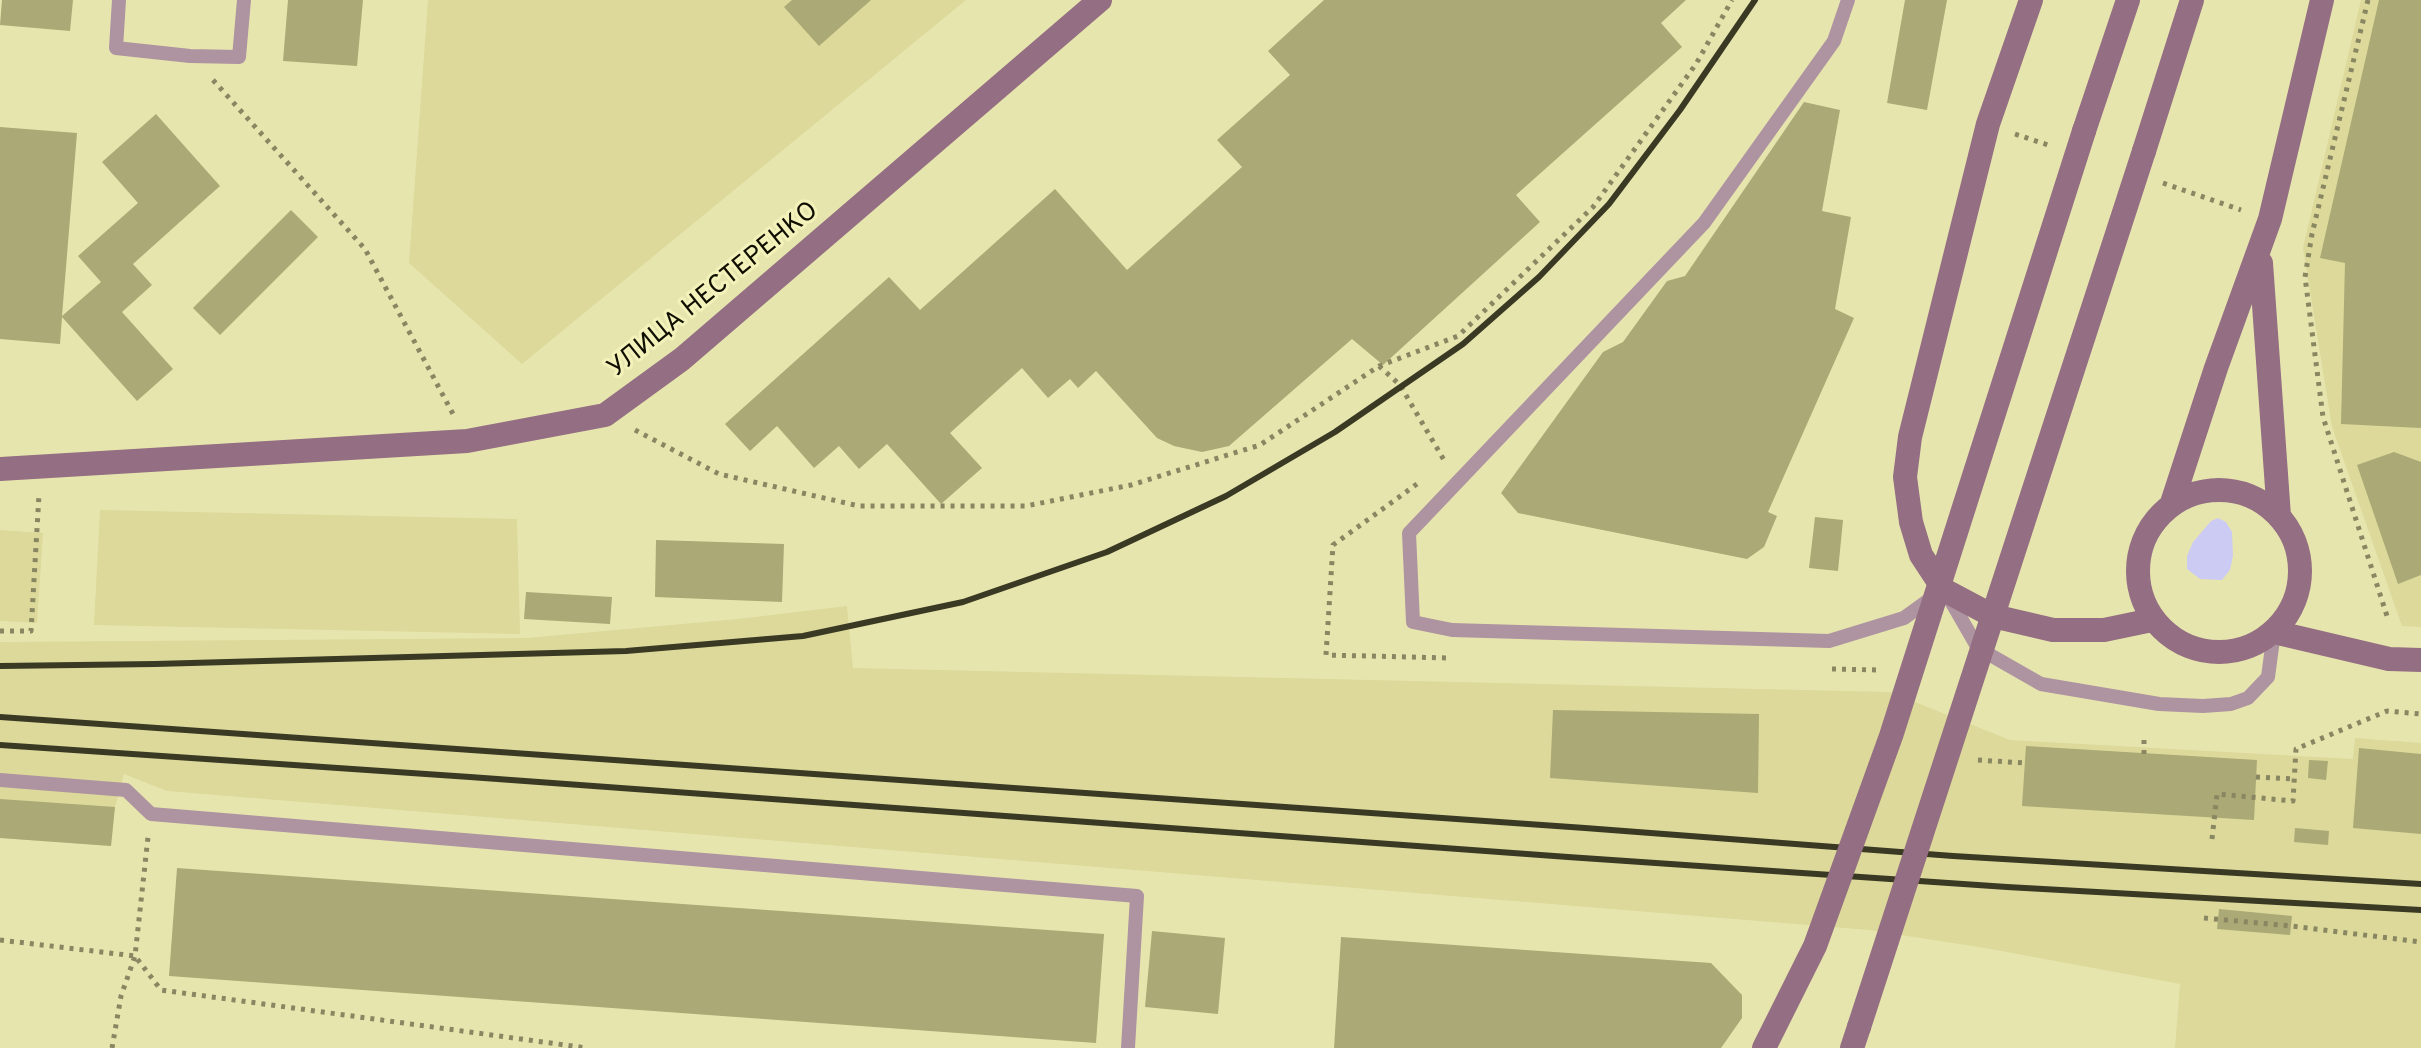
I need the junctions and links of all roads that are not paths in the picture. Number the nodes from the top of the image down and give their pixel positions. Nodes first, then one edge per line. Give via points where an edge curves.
1 (119, 0) edge
2 (244, 0) edge
3 (1100, 0) edge
4 (1848, 0) edge
5 (2031, 0) edge
6 (2128, 0) edge
7 (2192, 0) edge
8 (2322, 0) edge
9 (2260, 252) junction
10 (0, 469) edge
11 (2172, 503) junction
12 (2279, 516) junction
13 (1944, 590) junction
14 (2152, 620) junction
15 (2274, 632) junction
16 (2421, 660) edge
17 (0, 780) edge
18 (1128, 1048) edge
19 (1764, 1048) edge
20 (1852, 1048) edge

1 - 2 lane via 116,48 239,57
3 - 10 street, УЛИЦА НЕСТЕРЕНКО via 682,359 605,415 467,441
4 - 13 lane via 1834,41 1704,223 1409,533 1413,622 1452,630 1829,641 1904,618
5 - 13 street via 1988,124 1906,459 1911,522 1921,555
6 - 19 street, bridge via 1891,736 1815,946
7 - 20 street, bridge
8 - 9 street
9 - 11 street
9 - 12 street
11 - 12 street via 2199,491 2228,489 2256,498
11 - 14 street via 2149,526 2137,557 2138,590
12 - 15 street via 2296,543 2301,575 2293,606
13 - 14 street via 1993,616 2053,630 2104,630
13 - 15 lane via 1978,648 2041,684 2145,702 2203,706 2248,698 2268,677
14 - 15 street via 2174,641 2203,652 2243,650
15 - 16 street via 2389,659
17 - 18 lane via 126,790 151,814 1137,896

